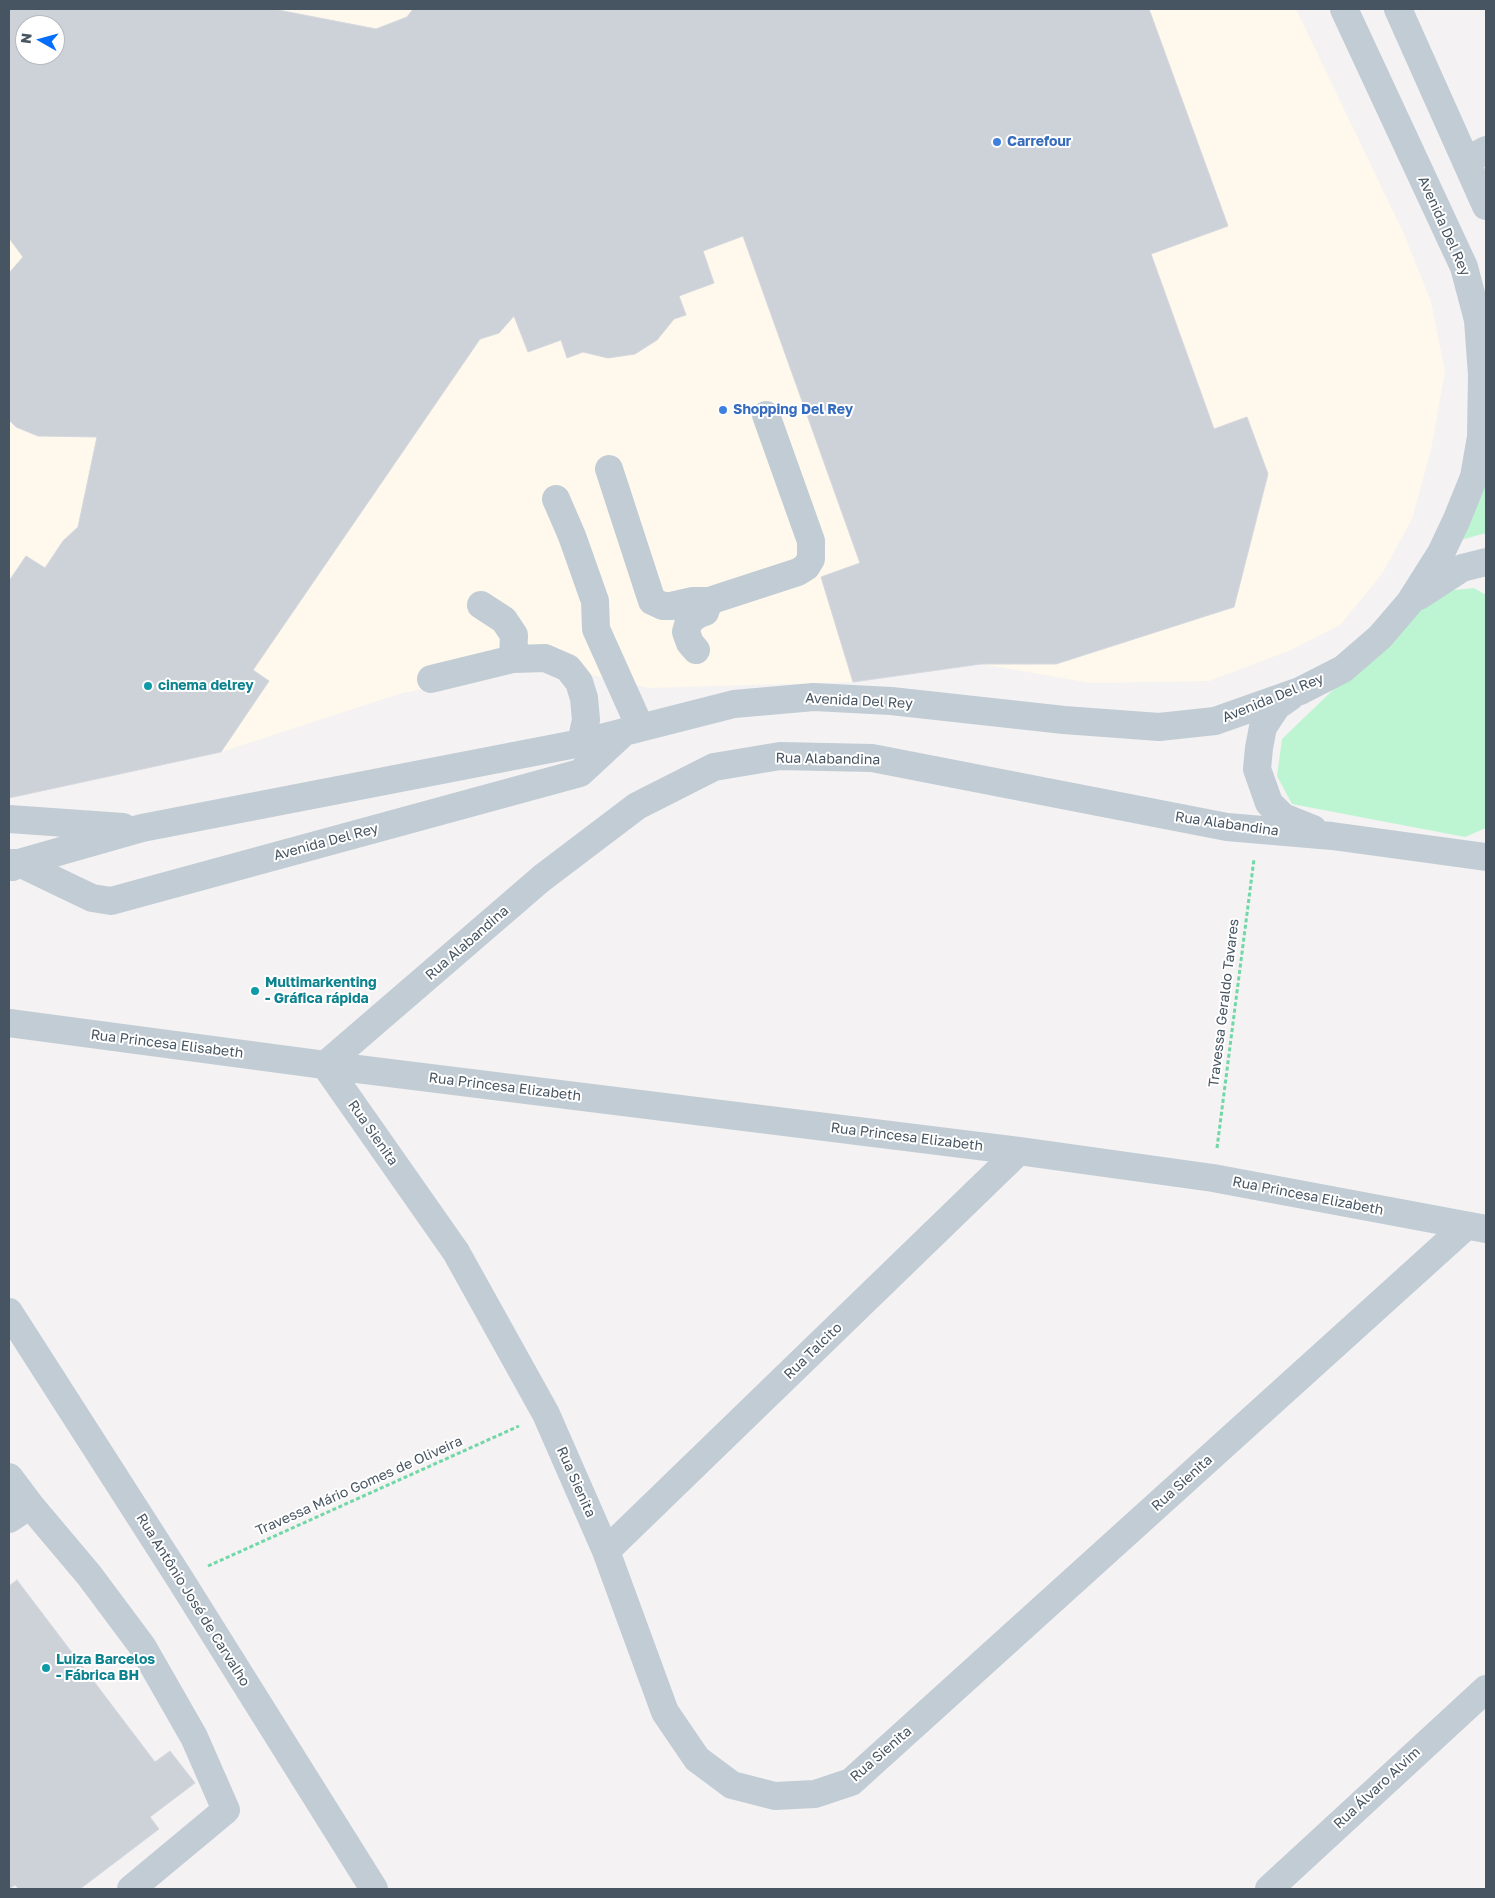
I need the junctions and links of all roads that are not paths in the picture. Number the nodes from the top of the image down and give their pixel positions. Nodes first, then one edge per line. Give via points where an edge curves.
1 (1344, 9) edge
2 (1398, 9) edge
3 (1476, 155) edge
4 (1486, 206) edge
5 (766, 415) dead end
6 (609, 469) dead end
7 (551, 505) dead end
8 (1486, 562) edge
9 (709, 600) junction
10 (1410, 602) junction
11 (480, 605) dead end
12 (696, 650) dead end
13 (513, 659) junction
14 (431, 679) dead end
15 (1300, 691) junction
16 (632, 730) junction
17 (581, 743) junction
18 (9, 819) edge
19 (142, 828) junction
20 (1332, 836) junction
21 (1486, 857) edge
22 (12, 865) edge
23 (9, 1023) edge
24 (325, 1065) junction
25 (1019, 1151) junction
26 (1476, 1228) edge
27 (9, 1312) edge
28 (9, 1477) edge
29 (19, 1512) edge
30 (606, 1551) junction
31 (1486, 1689) edge
32 (1474, 1710) edge
33 (131, 1889) edge
34 (374, 1889) edge
35 (1269, 1889) edge

1 - 10 street, Avenida Del Rey via 1464,267 1478,320 1482,375 1481,437 1474,477 1441,553
2 - 3 street
3 - 4 street
5 - 9 street via 811,541 811,559 798,572
6 - 9 street via 652,601 671,606
7 - 16 street via 572,536 595,600 596,629
8 - 10 street via 1462,568
9 - 12 street via 705,612 689,621 686,632
10 - 15 street, Avenida Del Rey via 1380,637 1343,668
11 - 13 street via 504,620 514,635
13 - 14 street
13 - 17 street via 546,658 568,668 579,682 584,698 586,720
15 - 16 street, Avenida Del Rey via 1215,721 1158,727 891,701 814,697 734,704
15 - 20 street via 1277,706 1263,727 1257,769 1268,803 1283,817
16 - 17 street, Avenida Del Rey
16 - 22 street, Avenida Del Rey via 580,772 112,901 92,898
17 - 19 street, Avenida Del Rey
18 - 19 street
19 - 22 street, Avenida Del Rey
20 - 21 street, Rua Alabandina
20 - 24 street, Rua Alabandina via 1226,827 872,758 780,756 714,767 637,806 542,878
23 - 24 street, Rua Princesa Elisabeth
24 - 25 street, Rua Princesa Elizabeth
24 - 30 street, Rua Sienita via 456,1252 546,1414
25 - 26 street, Rua Princesa Elizabeth via 1212,1178
25 - 30 street, Rua Talcito
26 - 30 street, Rua Sienita via 851,1782 815,1794 775,1796 732,1785 697,1759 665,1712
27 - 34 street, Rua Antônio José de Carvalho
28 - 29 street
29 - 33 street via 89,1575 142,1646 194,1737 226,1810
31 - 32 street, Rua Álvaro Alvim
32 - 35 street, Rua Álvaro Alvim

